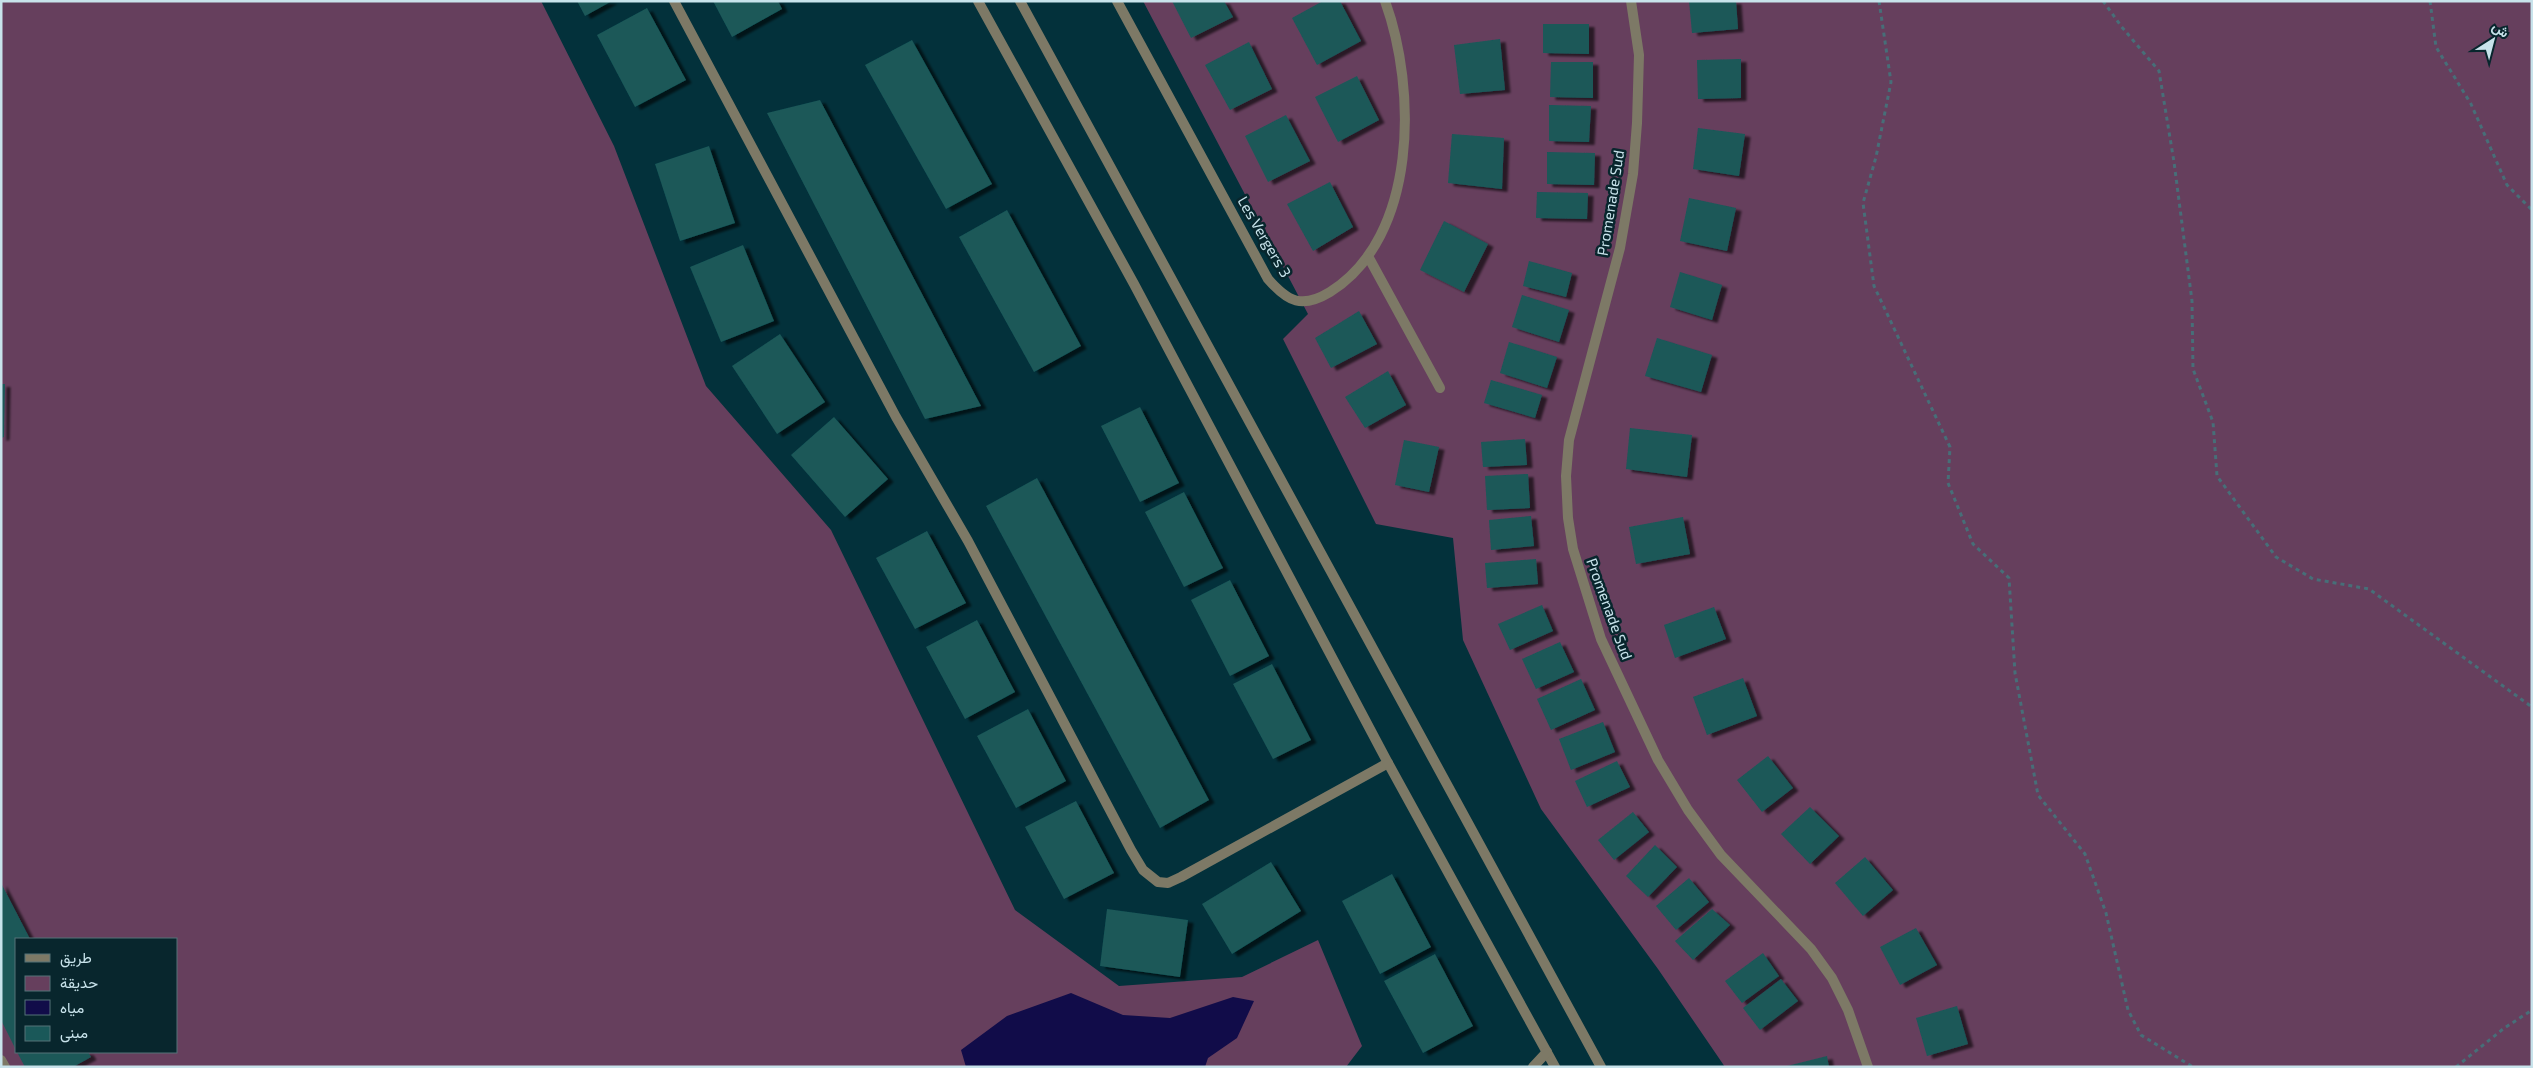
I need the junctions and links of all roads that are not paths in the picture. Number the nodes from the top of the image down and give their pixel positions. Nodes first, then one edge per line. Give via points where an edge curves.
1 (674, 1) edge
2 (978, 1) edge
3 (1020, 1) edge
4 (1117, 1) edge
5 (1385, 1) edge
6 (1631, 1) edge
7 (1369, 258) junction
8 (1440, 388) dead end
9 (1388, 763) junction
10 (1547, 1052) junction
11 (1, 1060) edge
12 (5, 1067) edge
13 (1533, 1067) edge
14 (1555, 1067) edge
15 (1600, 1067) edge
16 (1868, 1067) edge

1 - 9 street via 1143,870 1158,882 1168,883
2 - 9 street via 1134,284
3 - 15 street
4 - 7 street, Les Vergers 3 via 1268,279 1281,294 1299,302 1325,295 1346,282
5 - 7 street, Les Vergers 3 via 1402,85 1402,164 1388,224
6 - 16 street, Promenade Sud via 1639,55 1633,174 1620,248 1569,440 1566,476 1573,549 1601,639 1658,760 1692,817 1720,855 1811,948 1832,978 1848,1010
7 - 8 street
9 - 10 street
10 - 13 street
10 - 14 street
11 - 12 street

